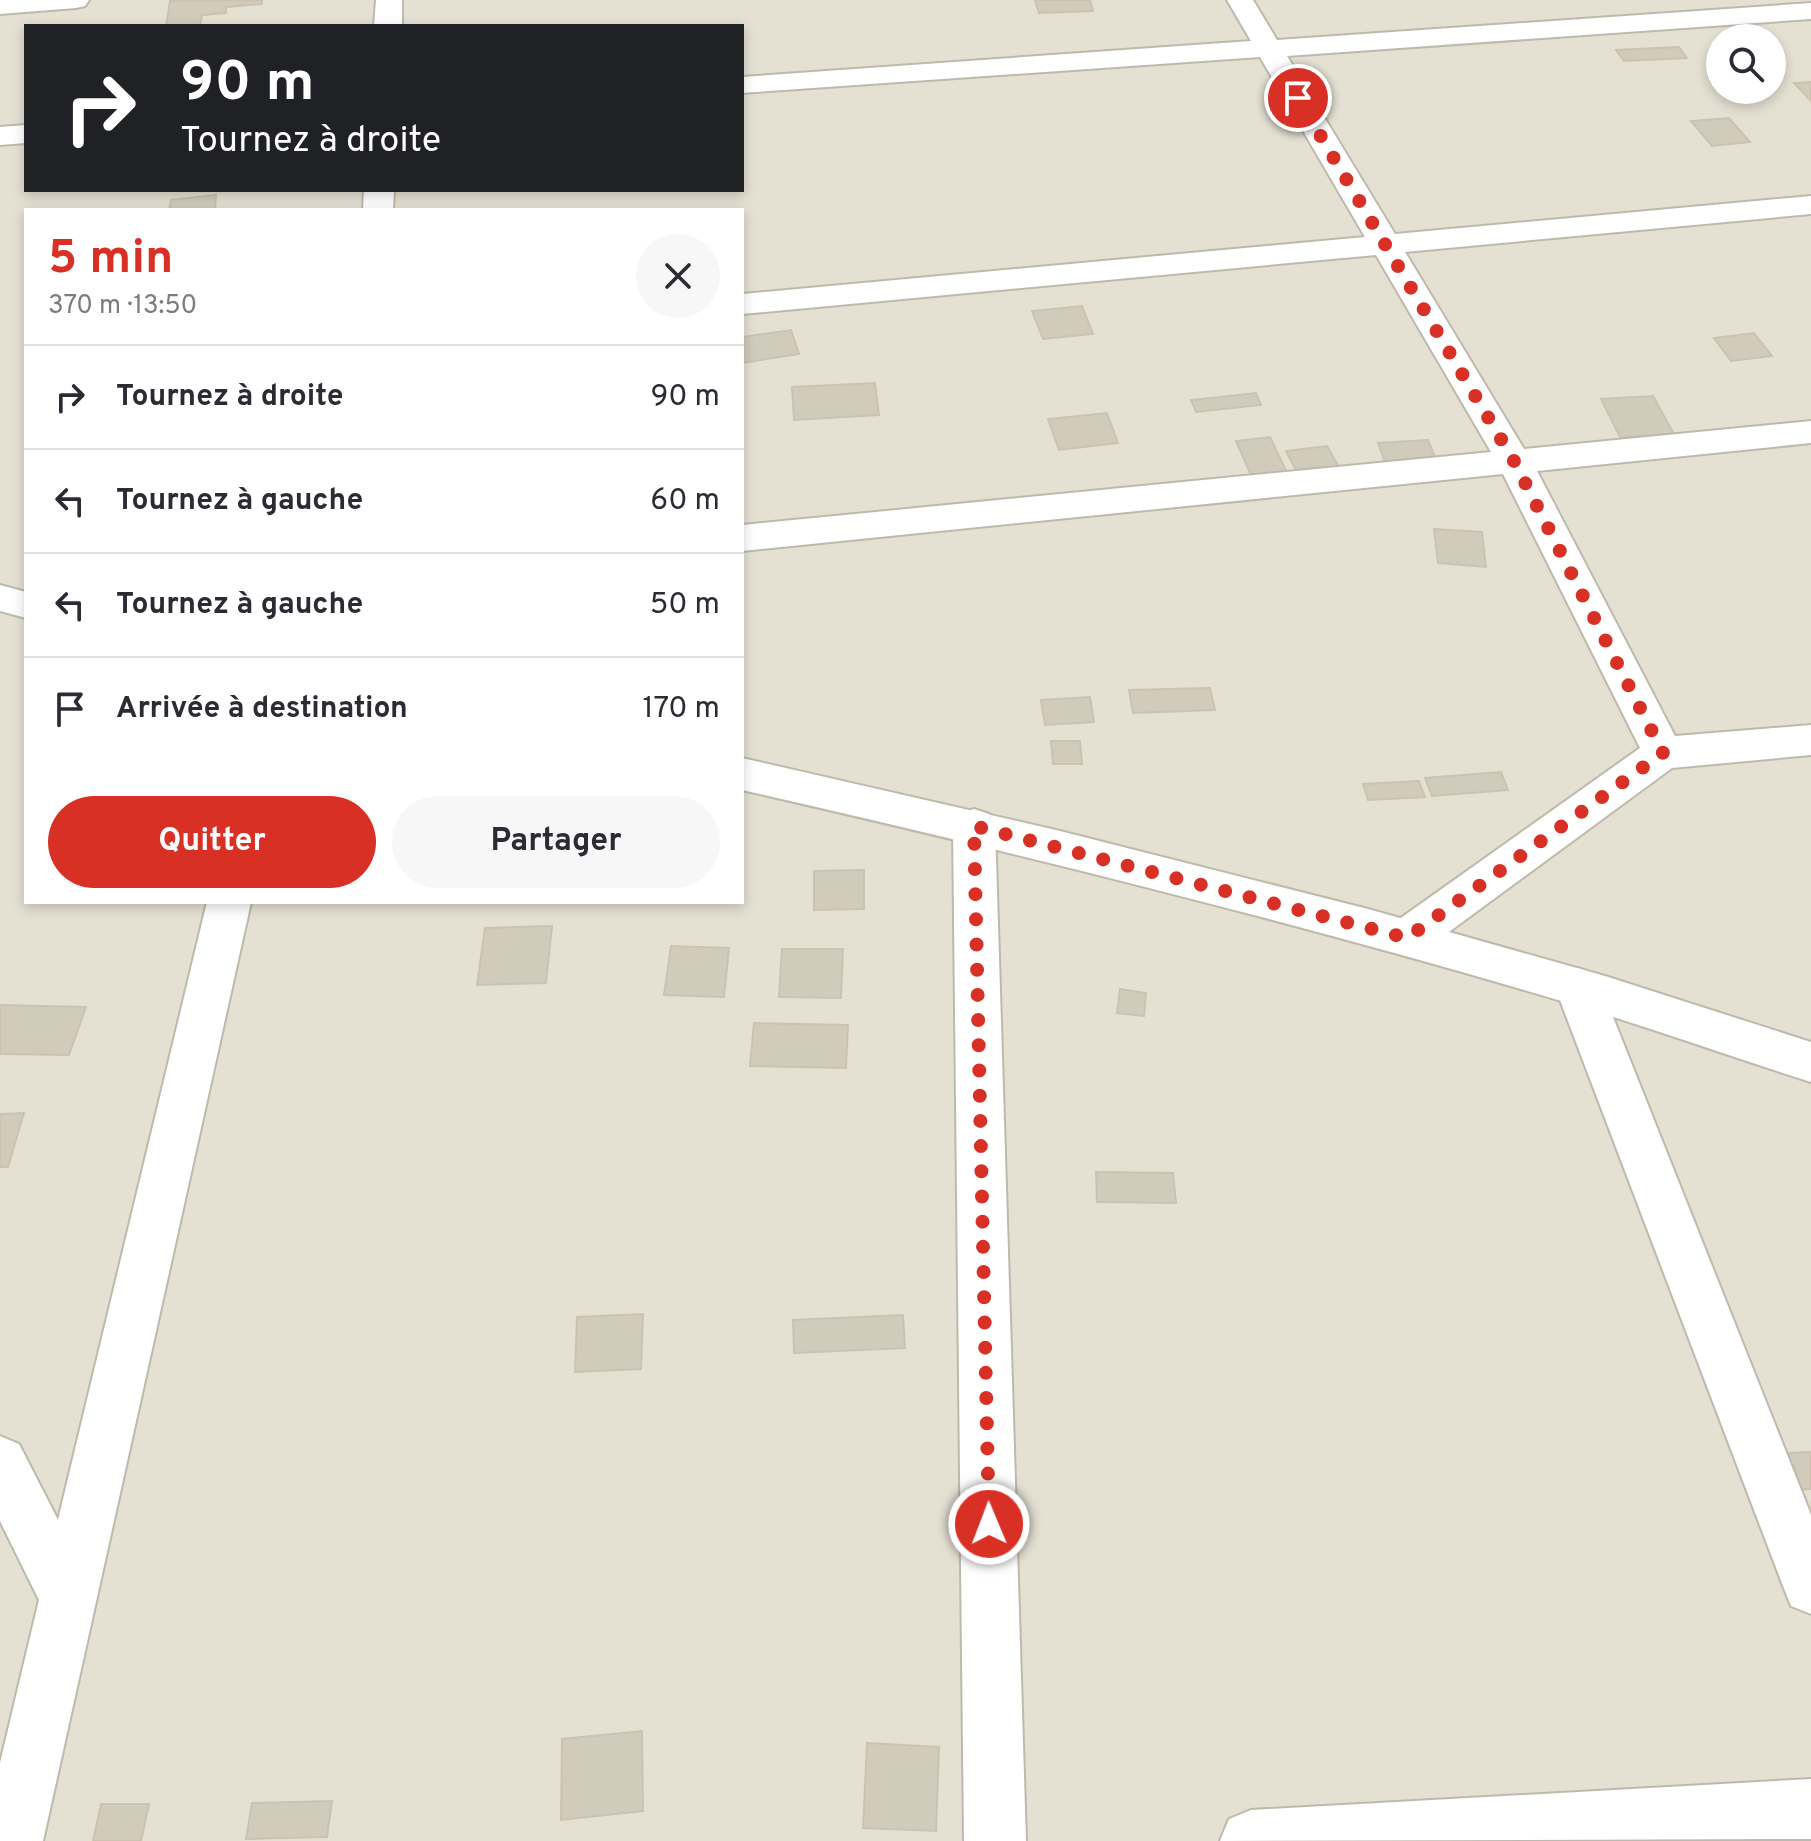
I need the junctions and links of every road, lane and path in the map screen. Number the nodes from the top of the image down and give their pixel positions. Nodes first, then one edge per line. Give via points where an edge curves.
1 (76, 0) edge
2 (389, 0) edge
3 (1240, 0) edge
4 (0, 6) edge
5 (1811, 11) edge
6 (388, 24) edge
7 (1269, 49) junction
8 (744, 85) edge
9 (24, 134) edge
10 (0, 136) edge
11 (1811, 205) edge
12 (1386, 246) junction
13 (744, 304) edge
14 (1811, 432) edge
15 (1514, 461) junction
16 (744, 538) edge
17 (0, 598) edge
18 (24, 604) edge
19 (1811, 740) edge
20 (1663, 753) junction
21 (744, 774) edge
22 (974, 826) junction
23 (229, 904) edge
24 (1407, 938) junction
25 (1578, 987) junction
26 (1811, 1062) edge
27 (0, 1463) edge
28 (1811, 1586) edge
29 (68, 1598) junction
30 (1811, 1809) edge
31 (12, 1841) edge
32 (995, 1841) edge
33 (1251, 1841) edge

1 - 4 street
2 - 6 street
3 - 7 street
5 - 7 street
7 - 8 street
7 - 12 street
9 - 10 street
11 - 12 street
12 - 13 street
12 - 15 street
14 - 15 street
15 - 16 street
15 - 20 street
17 - 18 street
19 - 20 street
20 - 24 street
21 - 22 street
22 - 24 street
22 - 32 street
23 - 29 street
24 - 25 street
25 - 26 street
25 - 28 street
27 - 29 street
29 - 31 street
30 - 33 street

